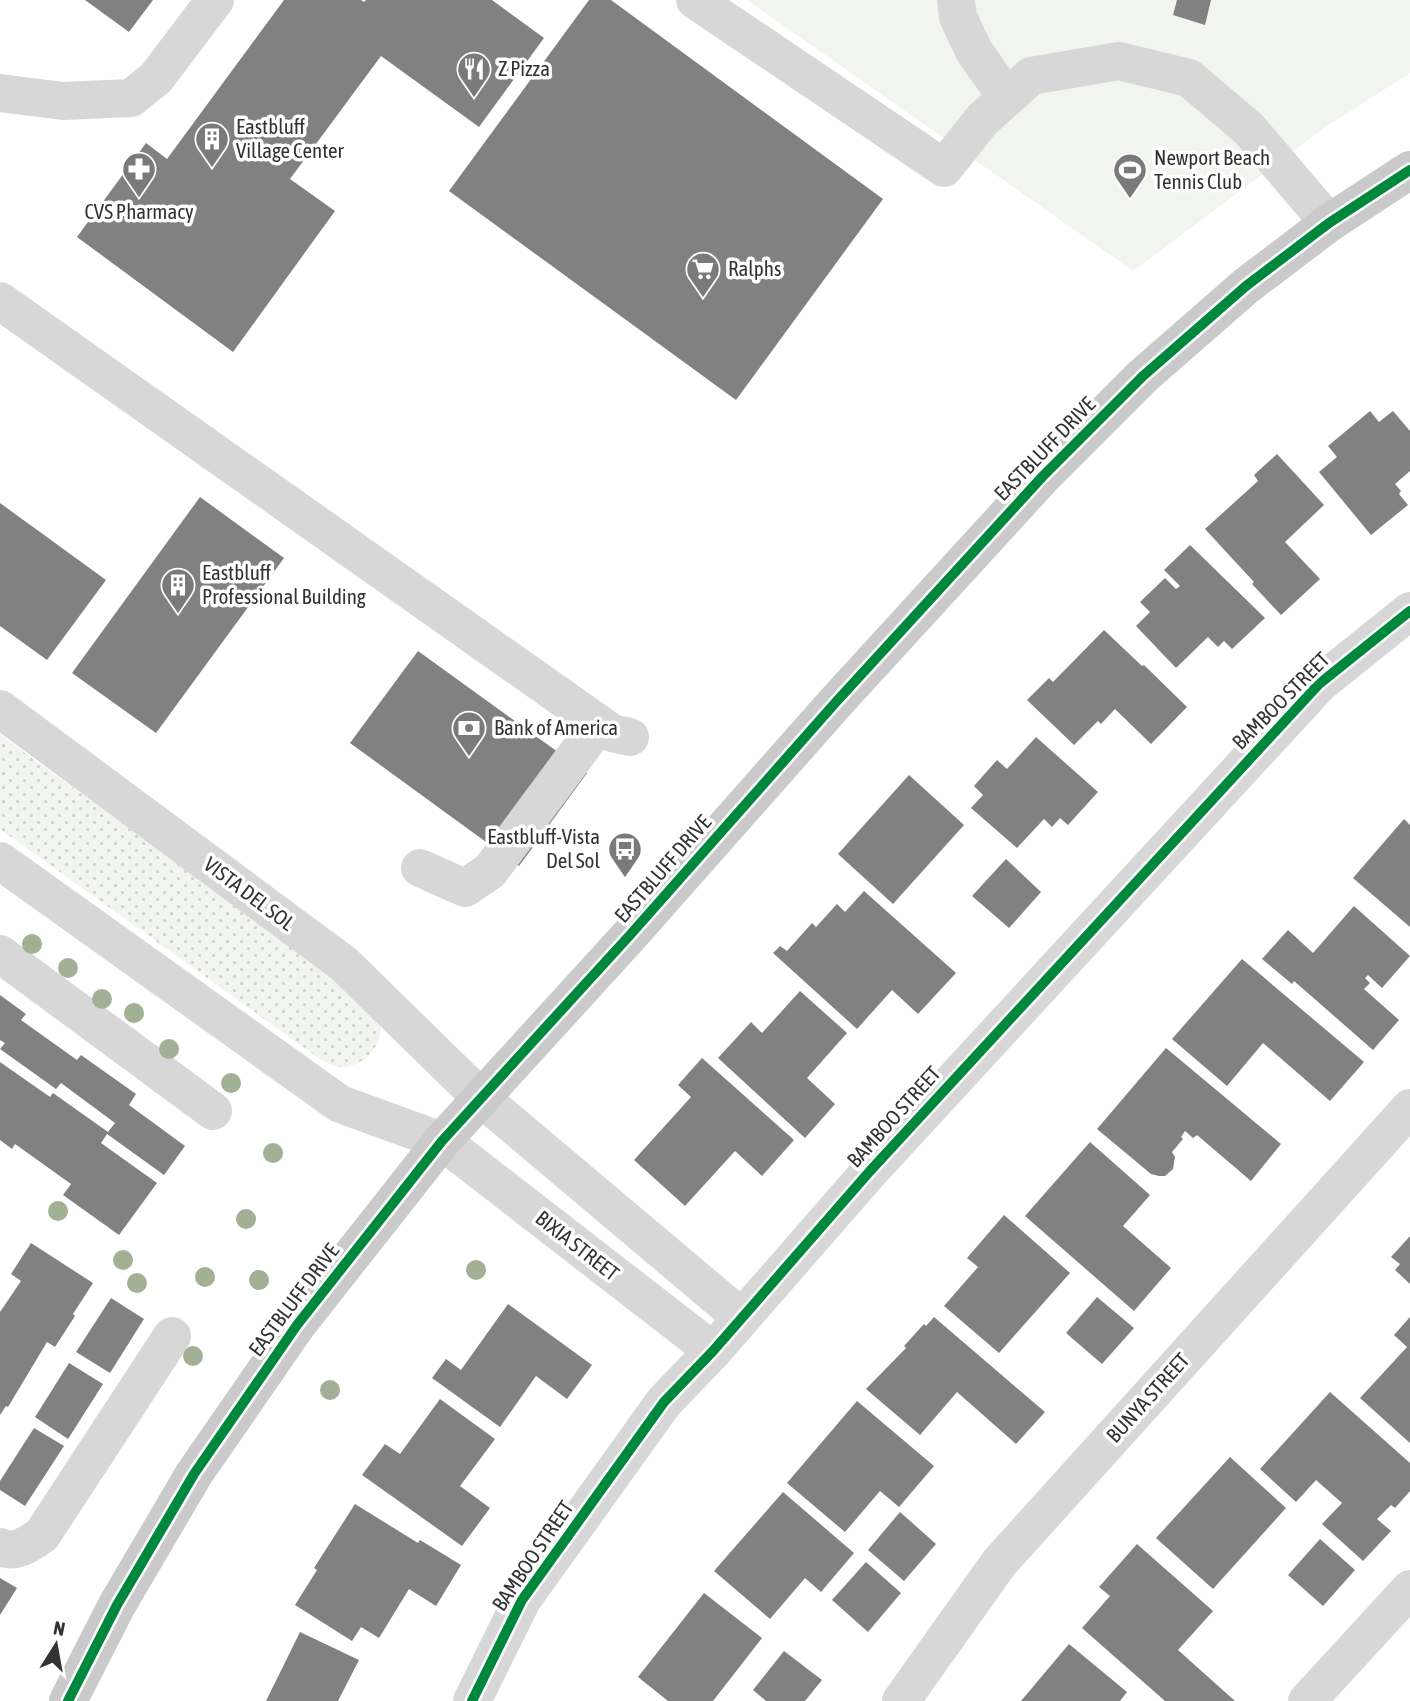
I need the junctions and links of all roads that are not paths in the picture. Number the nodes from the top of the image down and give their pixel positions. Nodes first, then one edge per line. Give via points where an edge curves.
1 (215, 0) edge
2 (695, 0) edge
3 (956, 0) edge
4 (0, 93) edge
5 (1007, 99) junction
6 (1410, 170) edge
7 (1329, 223) junction
8 (0, 301) edge
9 (1410, 611) edge
10 (0, 709) edge
11 (0, 860) edge
12 (420, 868) dead end
13 (0, 954) edge
14 (481, 1098) junction
15 (1410, 1108) edge
16 (214, 1111) dead end
17 (442, 1141) junction
18 (742, 1318) junction
19 (172, 1336) dead end
20 (713, 1351) junction
21 (0, 1547) edge
22 (1410, 1589) edge
23 (68, 1701) edge
24 (472, 1701) edge
25 (901, 1701) edge
26 (1307, 1701) edge

1 - 4 street via 156,78 131,98 63,101
2 - 5 street via 944,168 982,120
3 - 5 street via 958,17 974,51
5 - 7 street via 1031,76 1119,61 1189,78 1249,130
6 - 7 main road, EASTBLUFF DRIVE
7 - 14 main road, EASTBLUFF DRIVE via 1246,286 1143,376 1043,476
8 - 12 street via 614,731 490,871 465,888
9 - 18 street, BAMBOO STREET via 1319,684 870,1171
10 - 14 street, VISTA DEL SOL via 344,964
11 - 17 street via 340,1104
13 - 16 street
14 - 17 main road, EASTBLUFF DRIVE
14 - 18 street
15 - 25 street, BUNYA STREET via 999,1563
17 - 20 street, BIXIA STREET
17 - 23 main road, EASTBLUFF DRIVE via 297,1325 194,1474 117,1605
18 - 20 street, BAMBOO STREET
19 - 21 street via 42,1535 21,1548
20 - 24 street, BAMBOO STREET via 664,1402 522,1600
22 - 26 street

